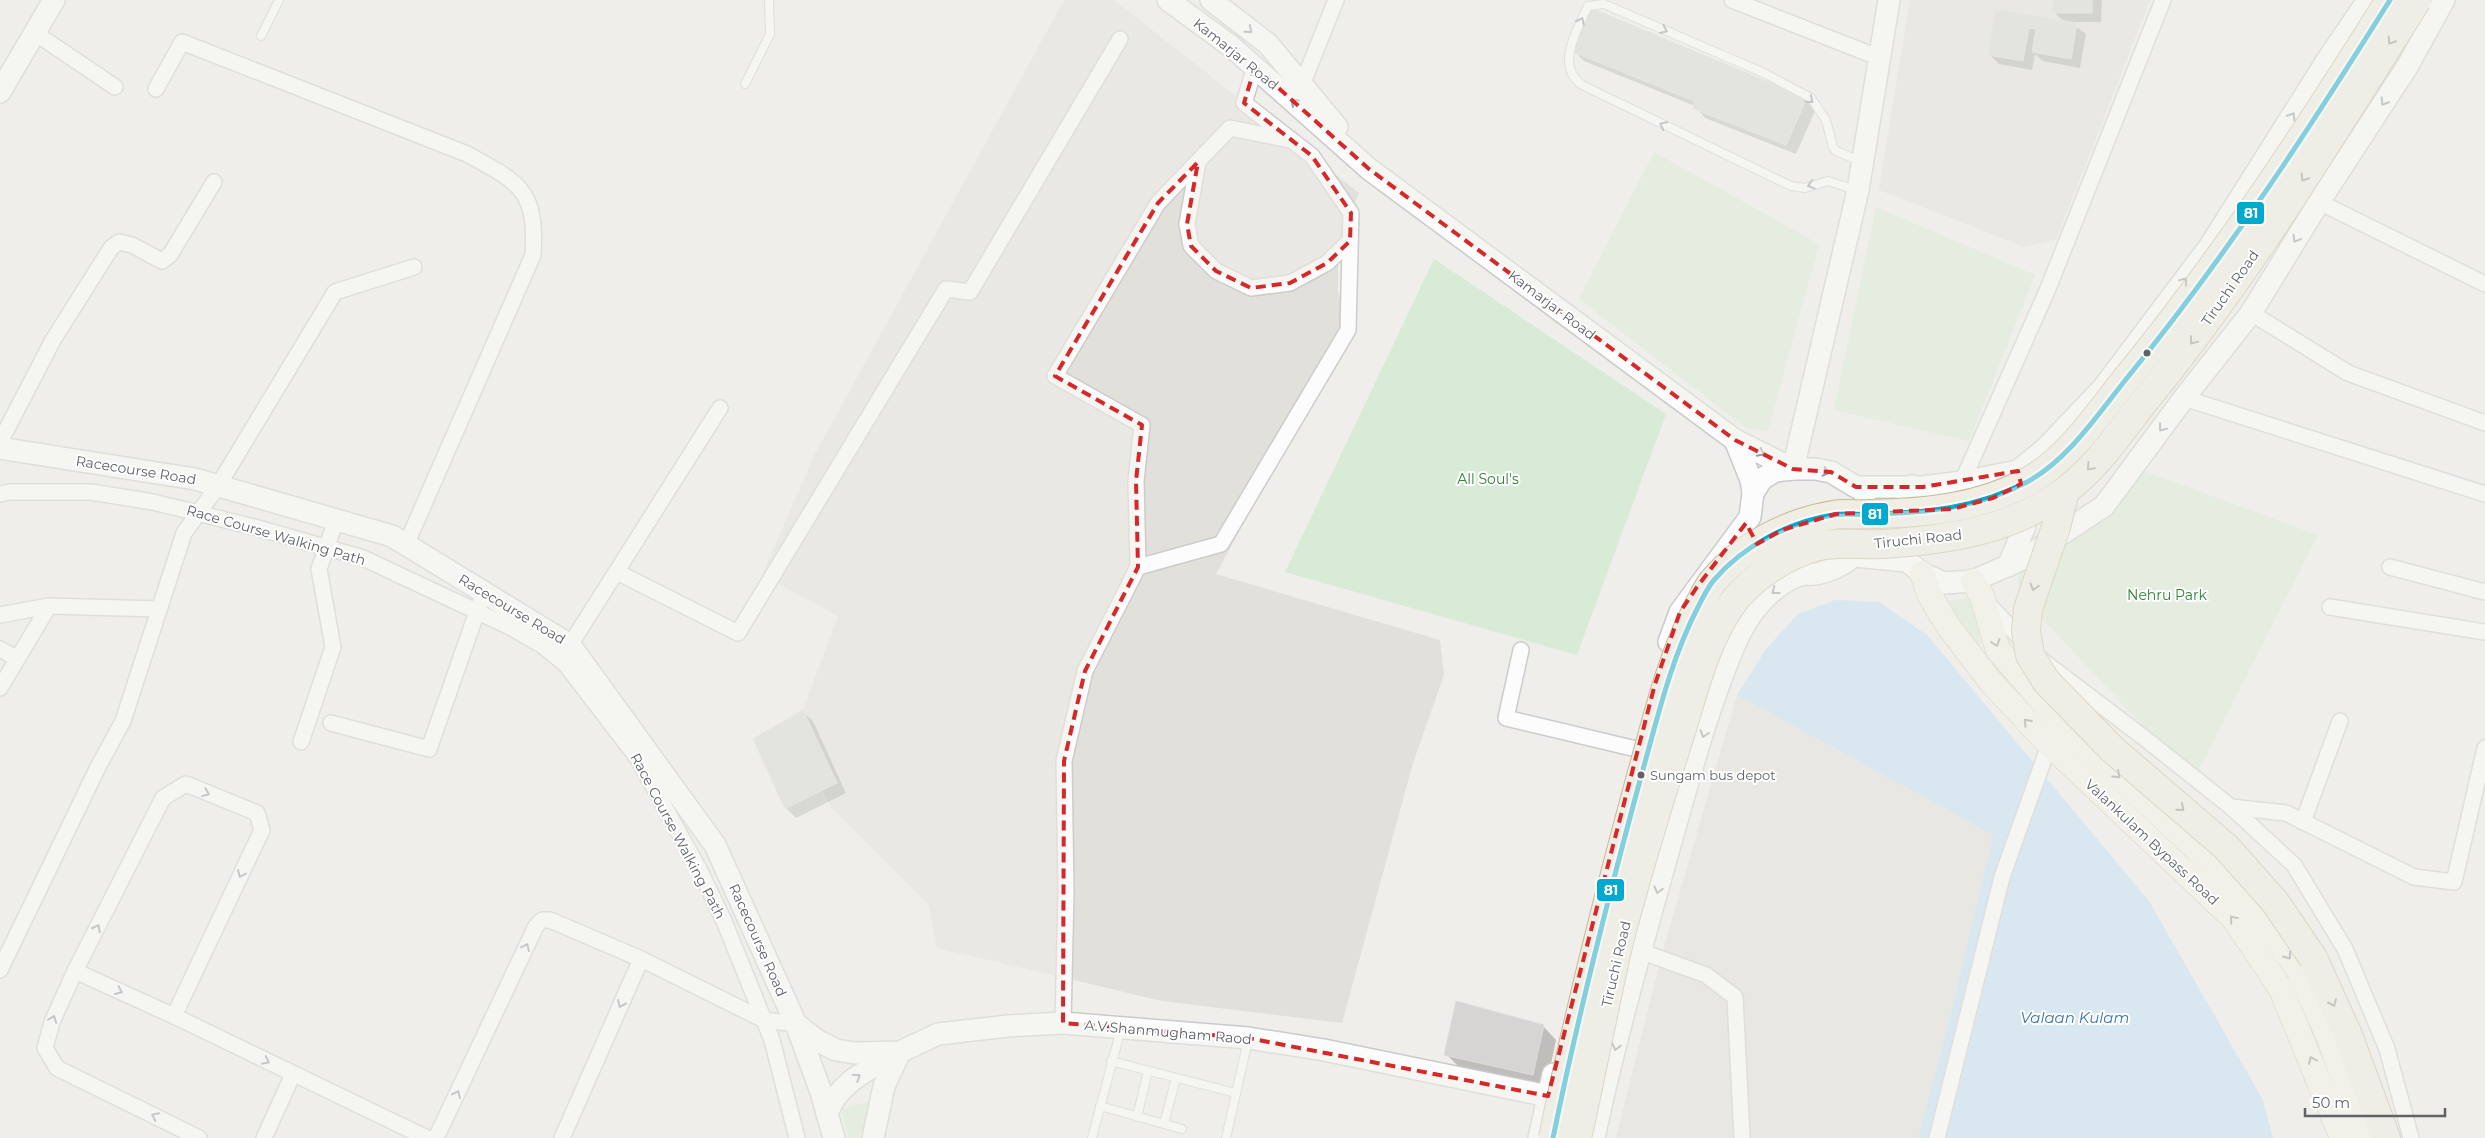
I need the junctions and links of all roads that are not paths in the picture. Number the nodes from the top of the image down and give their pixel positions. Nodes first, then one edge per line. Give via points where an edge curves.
1 (54, 0) edge
2 (279, 0) edge
3 (769, 0) edge
4 (1168, 0) edge
5 (1211, 0) edge
6 (1336, 0) edge
7 (1732, 0) edge
8 (1890, 0) edge
9 (2163, 0) edge
10 (2368, 0) edge
11 (2390, 0) edge
12 (2417, 0) edge
13 (2444, 0) edge
14 (35, 33) junction
15 (261, 36) dead end
16 (1120, 39) dead end
17 (1880, 58) junction
18 (1255, 67) junction
19 (745, 84) dead end
20 (1302, 85) junction
21 (115, 87) dead end
22 (156, 89) dead end
23 (0, 92) edge
24 (1293, 141) junction
25 (1198, 162) junction
26 (1863, 162) junction
27 (1370, 169) junction
28 (214, 182) dead end
29 (1858, 190) junction
30 (2319, 202) junction
31 (1350, 241) junction
32 (414, 267) dead end
33 (2485, 284) edge
34 (2251, 313) junction
35 (2184, 398) junction
36 (720, 408) dead end
37 (2485, 423) edge
38 (1735, 440) junction
39 (0, 442) edge
40 (0, 448) edge
41 (1793, 469) junction
42 (2018, 471) junction
43 (1962, 482) junction
44 (218, 486) junction
45 (1912, 486) junction
46 (1856, 487) junction
47 (2065, 491) junction
48 (1753, 493) junction
49 (0, 494) edge
50 (2485, 494) edge
51 (199, 513) junction
52 (1750, 517) junction
53 (336, 520) junction
54 (406, 545) junction
55 (327, 548) junction
56 (1854, 556) junction
57 (2008, 566) junction
58 (1138, 567) junction
59 (1915, 567) junction
60 (2390, 567) dead end
61 (617, 572) junction
62 (1798, 575) junction
63 (1977, 588) junction
64 (2485, 592) edge
65 (481, 602) junction
66 (49, 606) junction
67 (2330, 607) dead end
68 (159, 610) junction
69 (0, 615) edge
70 (2485, 632) edge
71 (570, 645) junction
72 (0, 649) edge
73 (1521, 650) dead end
74 (16, 658) junction
75 (0, 688) edge
76 (2340, 721) dead end
77 (331, 724) dead end
78 (301, 742) dead end
79 (2049, 745) junction
80 (2485, 748) edge
81 (1636, 749) junction
82 (2231, 807) junction
83 (2304, 822) junction
84 (1640, 950) junction
85 (641, 960) junction
86 (0, 970) edge
87 (75, 971) junction
88 (174, 1016) junction
89 (764, 1020) junction
90 (1063, 1023) junction
91 (796, 1024) junction
92 (1121, 1028) junction
93 (1248, 1038) junction
94 (900, 1052) junction
95 (1111, 1061) junction
96 (1148, 1071) junction
97 (293, 1074) junction
98 (1176, 1078) junction
99 (1236, 1094) junction
100 (1548, 1096) junction
101 (1100, 1106) junction
102 (827, 1114) junction
103 (1138, 1117) junction
104 (1164, 1124) junction
105 (1182, 1129) dead end
106 (199, 1138) edge
107 (264, 1138) edge
108 (427, 1138) edge
109 (436, 1138) edge
110 (562, 1138) edge
111 (797, 1138) edge
112 (834, 1138) edge
113 (873, 1138) edge
114 (1092, 1138) edge
115 (1226, 1138) edge
116 (1539, 1138) edge
117 (1552, 1138) edge
118 (1577, 1138) edge
119 (1594, 1138) edge
120 (1742, 1138) edge
121 (1937, 1138) edge
122 (2342, 1138) edge
123 (2365, 1138) edge
124 (2386, 1138) edge
125 (2411, 1138) edge

1 - 14 street
2 - 15 lane
3 - 19 lane via 770,34
4 - 18 street, Kamarjar Road
5 -> 20 street, Kamarjar Road via 1268,44
6 - 20 street
7 - 17 street
8 - 17 street
9 - 43 street via 2047,291
42 -> 10 street via 2046,449 2103,388 2210,246
11 - 117 highway, Tiruchi Road, bridge via 2252,214 2168,328 2082,434 2057,459 2031,480 1971,505 1952,509 1836,514 1782,530 1732,562 1711,584 1689,624 1670,674 1595,947
12 -> 47 highway, Tiruchi Road, bridge via 2273,227 2192,342 2102,454
13 -> 30 street via 2407,67
14 - 21 street
14 - 23 street
16 - 61 street via 970,292 946,289 738,633
17 - 26 street
18 - 24 street via 1244,103
27 -> 18 street, Kamarjar Road
20 - 27 street, Kamarjar Road
22 - 54 street via 182,42 468,154 511,178 527,199 535,225 533,255
24 - 25 street via 1230,128
24 - 31 street via 1312,156 1351,213
25 - 31 street via 1187,224 1191,246 1216,271 1251,288 1290,283 1327,263
25 - 58 street via 1158,204 1055,376 1142,425 1136,482
26 - 29 street
29 -> 26 lane via 1828,181 1805,188 1791,186 1582,86 1569,72 1568,59 1588,6 1604,4 1764,73 1810,98 1826,120 1836,151
27 - 38 street, Kamarjar Road
28 - 39 street via 170,255 162,261 132,245 119,242 111,248 53,340
29 - 41 street
30 - 33 street
30 -> 34 street
31 - 58 street via 1348,330 1221,544
32 - 44 street via 335,292
34 - 35 street
34 - 37 street via 2348,373
35 - 50 street
35 -> 57 street via 2104,506
36 - 61 street
38 -> 41 street, Kamarjar Road
38 - 48 street
40 - 44 street, Racecourse Road via 195,479
41 -> 46 street via 1831,472
41 - 48 street via 1775,471 1762,479
42 - 43 street
42 - 57 street via 2024,498 2025,526
43 - 45 street
44 - 51 street
44 - 53 street, Racecourse Road
45 - 46 street
45 - 59 street via 1897,532
46 - 56 street via 1865,500 1869,518 1866,534
47 - 118 highway, Tiruchi Road, bridge via 2009,522 1951,538 1815,547 1761,574 1731,605 1703,661 1660,797 1618,949
47 -> 124 highway, bridge via 2028,610 2026,631 2030,655 2046,681 2112,749 2226,847 2275,902 2313,958 2348,1035
48 - 52 street
49 - 51 street, Race Course Walking Path via 91,492
51 - 55 street, Race Course Walking Path
51 - 68 street via 184,533
52 - 62 street via 1750,531 1763,553 1784,570
52 - 81 street via 1680,612
53 - 54 street, Racecourse Road via 392,536
53 - 55 street
54 - 65 street, Racecourse Road
55 - 65 street, Race Course Walking Path
55 - 78 street via 319,569 333,647
56 - 59 street
56 - 62 street, Tiruchi Road via 1815,574
57 - 63 street
58 - 90 street via 1085,670 1064,761
59 - 63 street via 1944,583
79 -> 59 main road, Valankulam Bypass Road via 1991,682 1948,626
60 - 64 street
61 - 71 street
62 -> 84 street, Tiruchi Road via 1772,592 1747,617 1726,664
63 - 82 street via 1996,614 2040,658
63 -> 123 main road, Valankulam Bypass Road via 1998,650 2060,722 2195,848 2272,932 2299,971 2328,1036
65 - 71 street, Racecourse Road
65 - 77 street via 429,749
65 - 89 street, Race Course Walking Path via 566,664 638,759 699,869
66 - 68 street
66 - 69 street
66 - 74 street
67 - 70 street
68 - 86 street via 123,721
71 - 91 street, Racecourse Road via 715,845
72 - 74 street
73 - 81 street via 1506,718
74 - 75 street
76 - 83 street
79 - 121 street via 2002,877
122 -> 79 main road, Valankulam Bypass Road via 2281,989 2234,919
80 - 83 street via 2454,882 2414,878
81 - 100 street
82 - 83 street via 2286,813
82 - 125 street via 2294,865 2345,948 2387,1049
84 -> 119 street, Tiruchi Road
84 - 120 street via 1706,975 1735,997
85 - 89 street
109 -> 85 street via 536,926 542,920 550,920
85 -> 110 street
87 -> 88 street
87 -> 88 street via 163,798 186,784 256,813 262,830
106 -> 87 street via 57,1068 45,1048 52,1022
88 -> 97 street
89 - 91 street
89 - 111 street, Race Course Walking Path
90 - 92 street, A.V.Shanmugham Raod
90 - 94 street, A.V.Shanmugham Raod via 938,1034
91 - 94 street, A.V.Shanmugham Raod via 836,1050
91 - 102 street, Racecourse Road
92 - 93 street, A.V.Shanmugham Raod
92 - 95 lane
93 - 99 lane
93 - 100 street, A.V.Shanmugham Raod via 1324,1050
102 -> 94 street via 840,1090
94 - 113 street via 884,1086
95 - 96 lane
95 - 101 lane
96 - 98 lane
96 - 103 lane
97 - 107 street
97 - 108 street
98 - 99 lane
98 - 104 lane
99 - 115 lane
100 - 116 street
101 - 103 lane
101 - 114 lane
102 - 112 street, Racecourse Road
103 - 104 lane
104 - 105 lane

